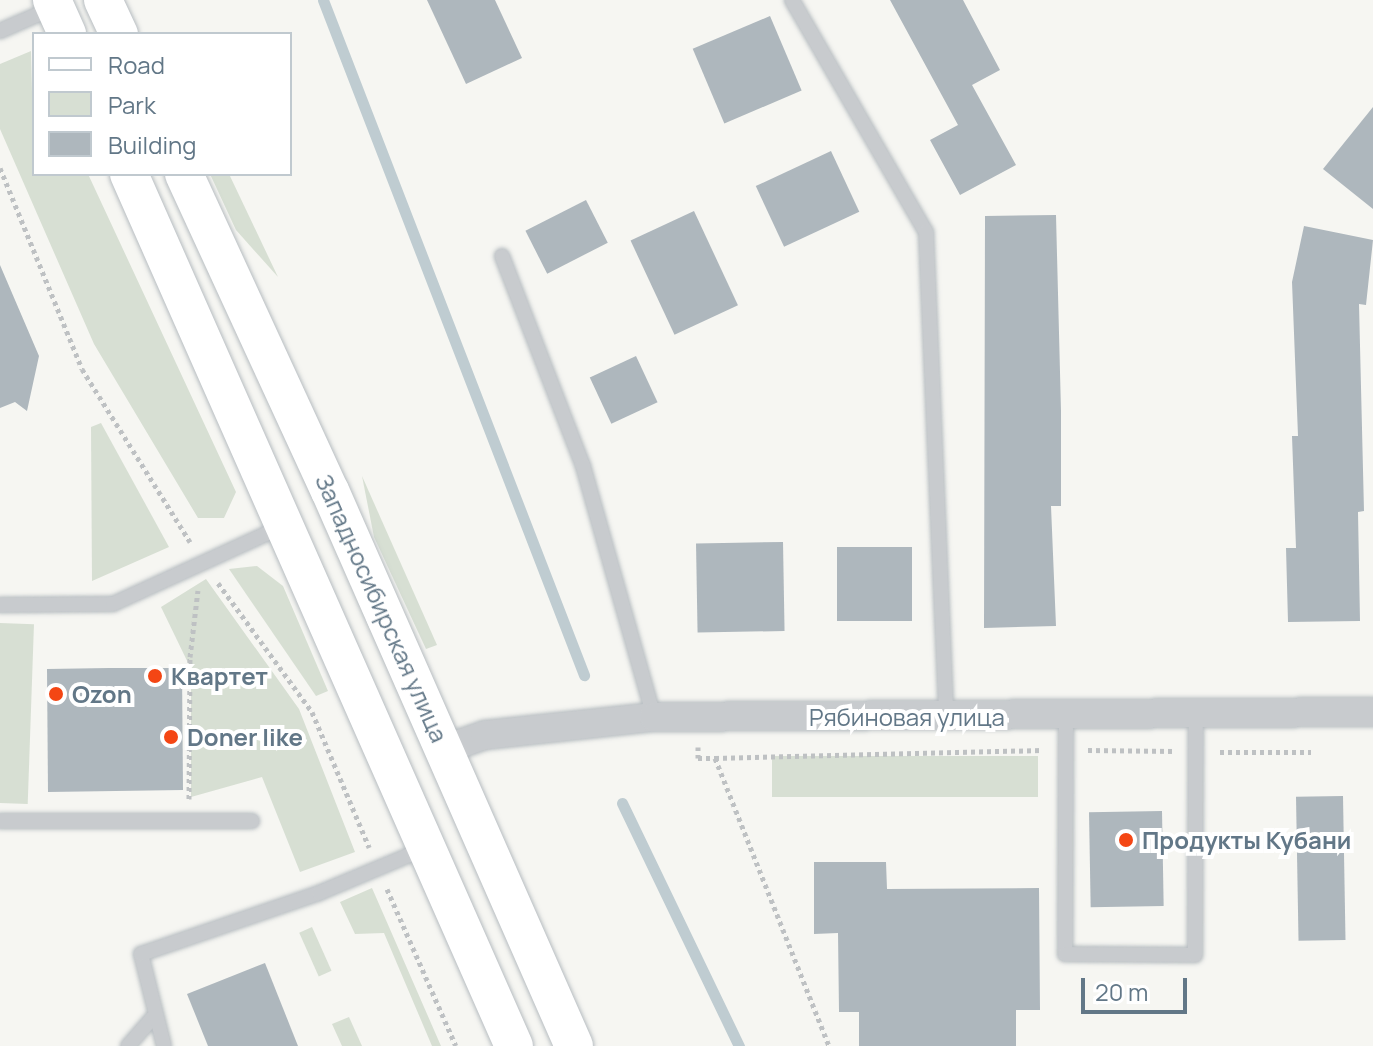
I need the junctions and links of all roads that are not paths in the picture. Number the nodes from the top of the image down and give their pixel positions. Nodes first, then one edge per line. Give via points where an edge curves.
1 (792, 0) edge
2 (58, 14) edge
3 (0, 31) edge
4 (130, 176) edge
5 (185, 176) edge
6 (502, 256) dead end
7 (283, 526) junction
8 (0, 605) edge
9 (1373, 712) edge
10 (1066, 716) junction
11 (654, 717) junction
12 (1196, 717) junction
13 (946, 718) junction
14 (445, 749) junction
15 (0, 821) edge
16 (252, 821) dead end
17 (427, 847) junction
18 (153, 1017) junction
19 (128, 1046) edge
20 (164, 1046) edge
21 (514, 1046) edge
22 (574, 1046) edge

1 - 13 lane via 926,232
2 - 3 lane
4 - 7 main road
5 - 14 main road, Западносибирская улица
6 - 11 lane via 583,466
7 - 8 lane via 113,604
7 - 17 main road
9 - 12 street, Рябиновая улица
10 - 12 street, Рябиновая улица
10 - 12 lane via 1065,954 1195,955
10 - 13 street, Рябиновая улица
11 - 13 street, Рябиновая улица
11 - 14 street, Рябиновая улица via 485,735
14 - 22 main road, Западносибирская улица
15 - 16 lane
17 - 18 lane via 141,954
17 - 21 main road
18 - 19 lane
18 - 20 lane

